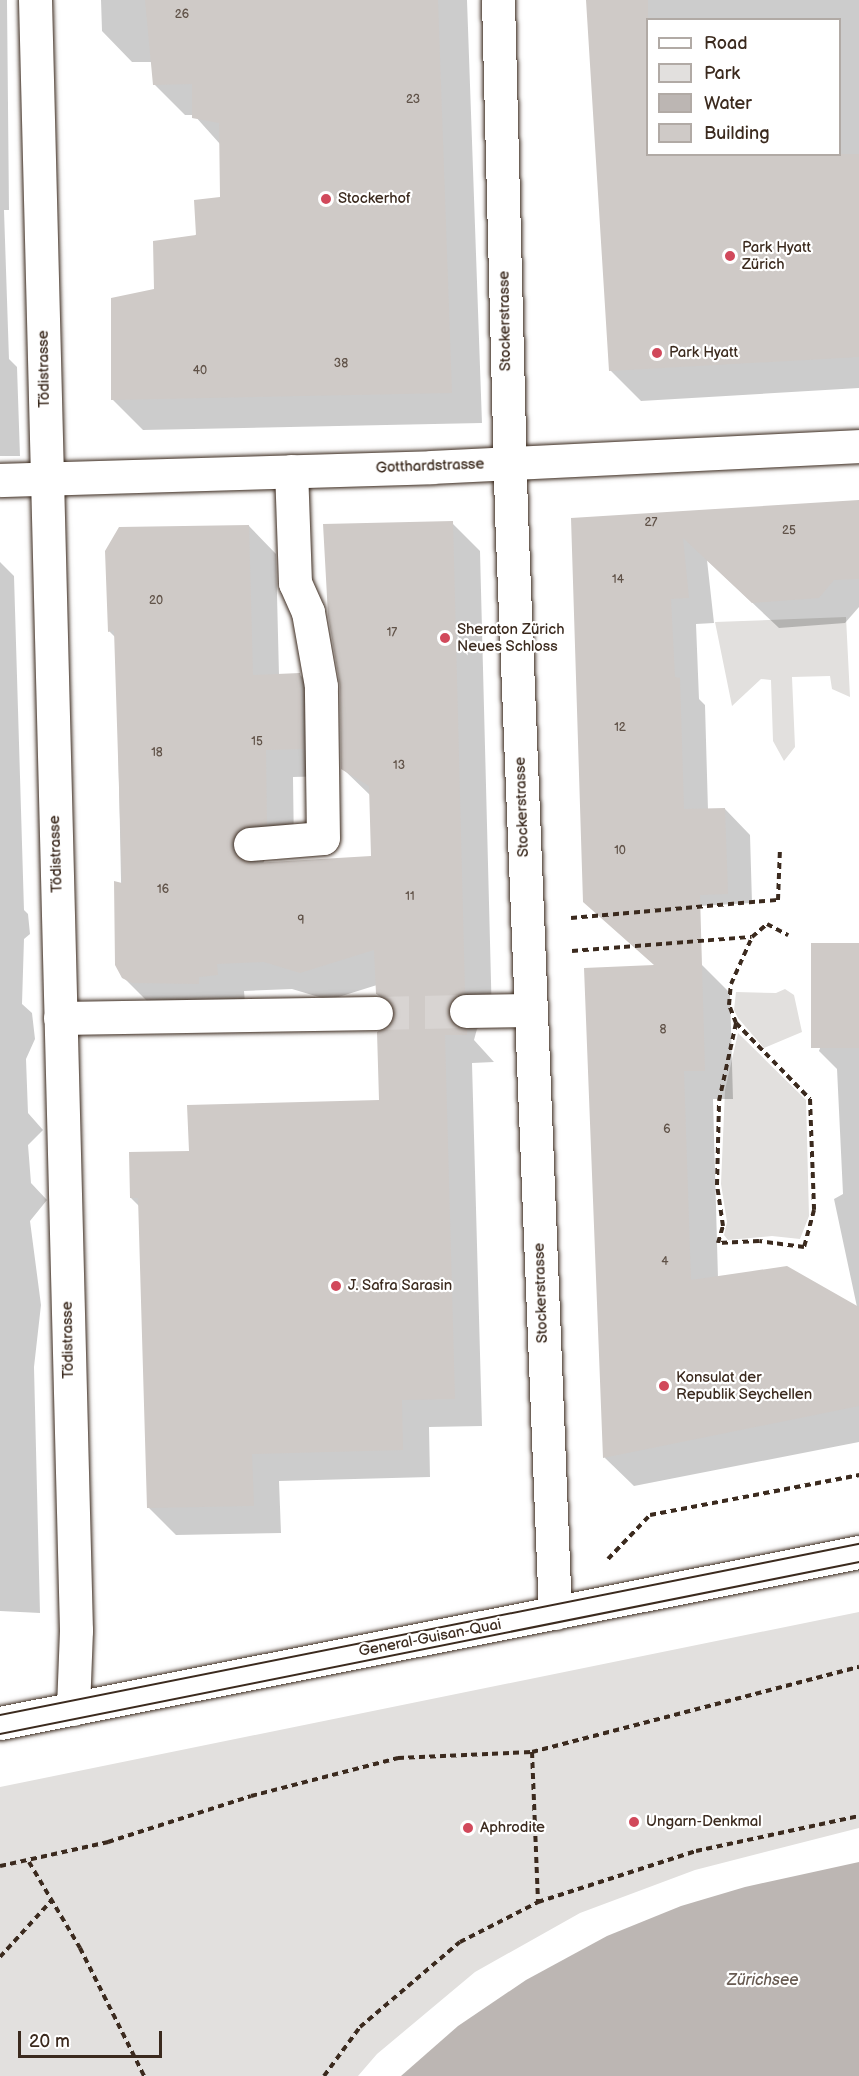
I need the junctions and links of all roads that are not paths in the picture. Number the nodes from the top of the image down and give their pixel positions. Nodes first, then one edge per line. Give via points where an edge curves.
1 (34, 0) edge
2 (498, 0) edge
3 (859, 446) edge
4 (510, 462) junction
5 (291, 471) junction
6 (46, 479) junction
7 (0, 480) edge
8 (250, 844) dead end
9 (530, 1010) junction
10 (466, 1011) tunnel mouth
11 (376, 1013) tunnel mouth
12 (60, 1018) junction
13 (859, 1552) edge
14 (555, 1613) junction
15 (73, 1709) junction
16 (0, 1723) edge

1 - 6 street, Tödistrasse
2 - 4 street, Stockerstrasse
3 - 4 street, Gotthardstrasse
4 - 5 street, Gotthardstrasse
4 - 9 street, Stockerstrasse
5 - 6 street, Gotthardstrasse
5 - 8 street via 295,583 308,612 321,686 323,838
6 - 7 street, Gotthardstrasse
6 - 12 street, Tödistrasse
9 - 10 street
9 - 14 street, Stockerstrasse
11 - 12 street
12 - 15 street, Tödistrasse via 76,1630
13 - 14 street, General-Guisan-Quai
14 - 15 street, General-Guisan-Quai
15 - 16 street, General-Guisan-Quai

